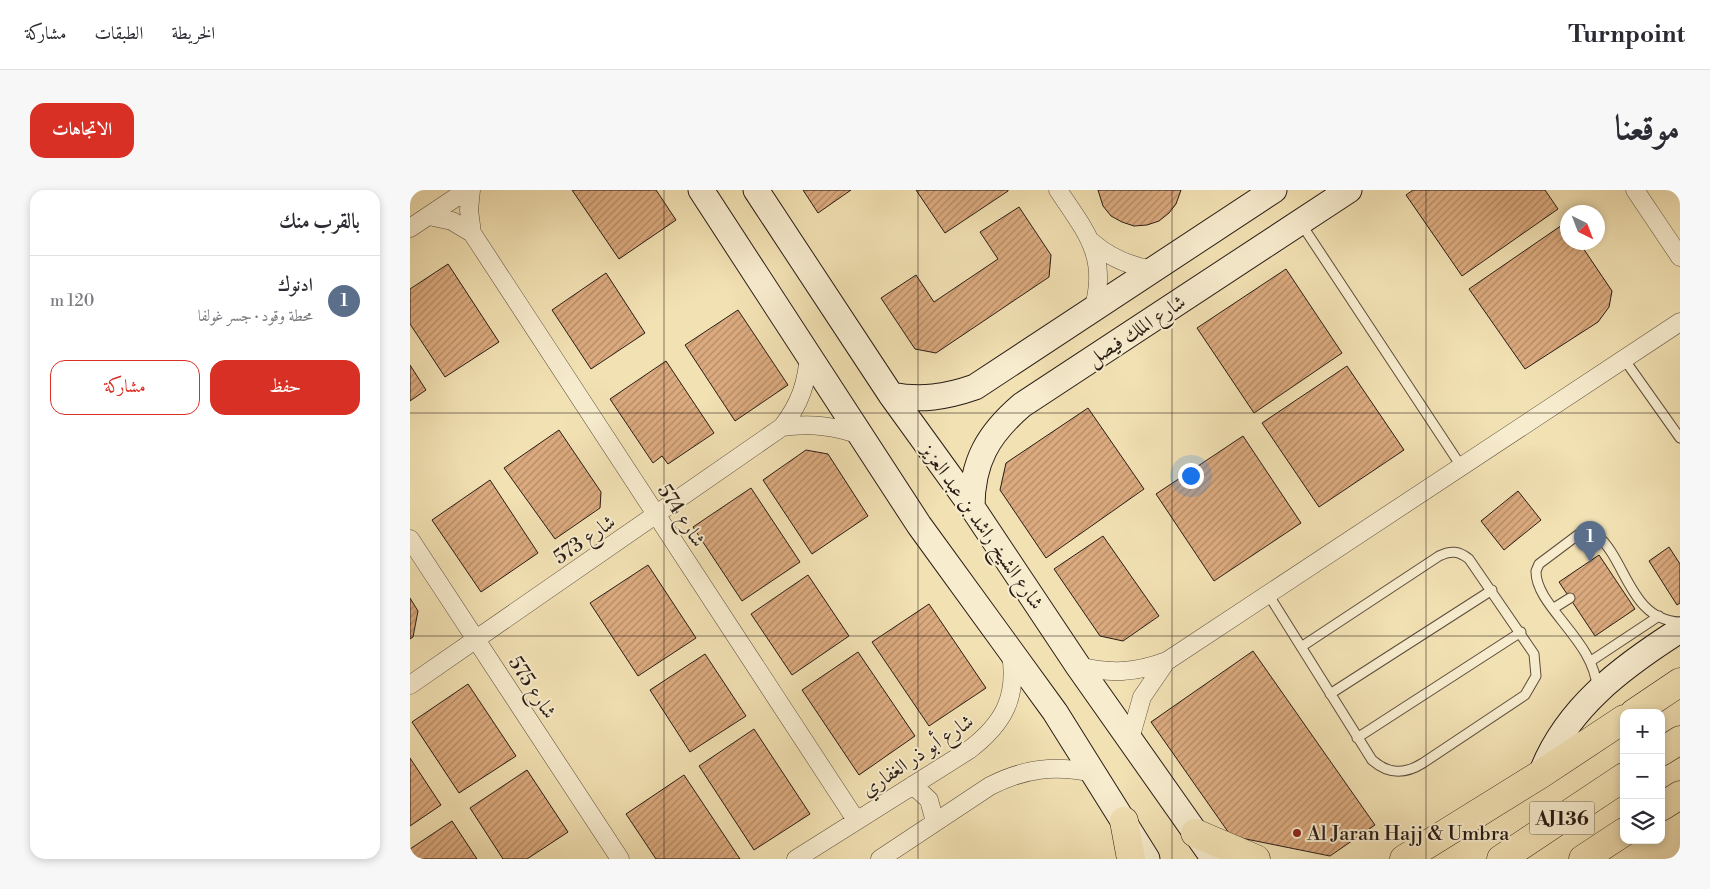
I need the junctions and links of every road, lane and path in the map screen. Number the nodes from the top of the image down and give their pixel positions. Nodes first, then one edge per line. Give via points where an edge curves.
1 (469, 190) edge
2 (701, 190) edge
3 (756, 190) edge
4 (1058, 190) edge
5 (1274, 190) edge
6 (1349, 190) edge
7 (1635, 190) edge
8 (429, 216) junction
9 (1300, 222) junction
10 (410, 228) edge
11 (472, 233) junction
12 (1092, 242) junction
13 (1680, 257) edge
14 (1154, 270) junction
15 (1093, 310) junction
16 (1680, 322) edge
17 (1056, 335) junction
18 (809, 354) junction
19 (1624, 359) junction
20 (1078, 368) junction
21 (891, 395) junction
22 (782, 428) junction
23 (863, 436) junction
24 (1680, 438) edge
25 (1461, 466) junction
26 (972, 507) junction
27 (656, 514) junction
28 (410, 539) edge
29 (1492, 590) junction
30 (1268, 594) junction
31 (1570, 598) dead end
32 (1554, 608) junction
33 (1658, 616) junction
34 (1680, 622) edge
35 (1680, 630) edge
36 (1521, 632) junction
37 (476, 639) junction
38 (1301, 647) junction
39 (1011, 653) junction
40 (1166, 661) junction
41 (1591, 661) junction
42 (1078, 666) junction
43 (1680, 682) edge
44 (410, 685) edge
45 (1598, 691) junction
46 (1330, 694) junction
47 (1640, 709) edge
48 (1620, 722) edge
49 (1357, 738) junction
50 (1130, 739) junction
51 (1680, 740) edge
52 (1665, 749) edge
53 (1093, 773) junction
54 (1541, 774) junction
55 (1620, 780) edge
56 (913, 785) junction
57 (1680, 795) edge
58 (1665, 804) edge
59 (856, 820) junction
60 (1124, 821) junction
61 (935, 822) junction
62 (1196, 833) junction
63 (1620, 835) edge
64 (902, 852) edge
65 (620, 859) edge
66 (796, 859) edge
67 (880, 859) edge
68 (1131, 859) edge
69 (1147, 859) edge
70 (1214, 859) edge
71 (1256, 859) edge
72 (1402, 859) edge
73 (1434, 859) edge
74 (1501, 859) edge
75 (1583, 859) edge

1 - 8 street
1 - 11 street, شارع 574
2 - 18 main road
3 - 21 main road, شارع الشيخ راشد بن عبد العزيز
4 - 12 street
5 - 14 main road, شارع الملك فيصل
6 - 9 main road, شارع الملك فيصل
7 - 13 street
8 - 10 street
8 - 11 street, شارع 574 via 452,221
9 - 20 main road, شارع الملك فيصل
9 - 25 lane
11 - 27 street, شارع 574
12 - 14 street via 1127,264
12 - 15 street via 1097,255 1099,283
14 - 15 main road, شارع الملك فيصل
15 - 17 main road, شارع الملك فيصل
16 - 19 street
17 - 20 main road via 1059,352
17 - 21 main road, شارع الملك فيصل via 968,390 933,398
18 - 22 street, شارع 573 via 803,394
18 - 23 main road
19 - 24 lane
19 - 25 street
20 - 26 main road, شارع الملك فيصل via 1022,405 994,433 976,468
21 - 26 main road, شارع الشيخ راشد بن عبد العزيز
22 - 23 street, شارع 573 via 815,425
22 - 27 street, شارع 573
23 - 39 main road via 919,525
25 - 30 street
26 - 42 main road, شارع الشيخ راشد بن عبد العزيز
27 - 37 street, شارع 573
27 - 59 street, شارع 574
28 - 37 street, شارع 575
29 - 36 lane
29 - 38 lane via 1464,555 1445,553
29 - 46 lane
30 - 38 lane
30 - 40 street
31 - 32 lane
32 - 33 lane via 1538,587 1536,571 1539,564 1585,532 1597,535 1614,569 1639,600
32 - 41 lane
33 - 34 lane
33 - 41 lane
35 - 45 main road
36 - 49 lane
36 - 49 lane via 1537,665 1532,686 1525,695 1413,770 1402,772 1380,768
37 - 44 street, شارع 573
37 - 65 street, شارع 575
38 - 46 lane
39 - 53 main road via 1055,712
39 - 56 street, شارع أبو ذر الغفاري via 1015,675 1001,718 987,736
40 - 42 street via 1145,669 1123,672
40 - 50 street via 1142,697
41 - 45 lane
42 - 50 main road, شارع الشيخ راشد بن عبد العزيز
43 - 47 main road
45 - 54 main road via 1565,726
46 - 49 lane
48 - 54 main road
50 - 62 main road, شارع الشيخ راشد بن عبد العزيز
51 - 52 main road
53 - 60 main road
53 - 61 street via 1051,767 1009,776
54 - 72 main road
54 - 73 main road via 1529,790 1498,817
55 - 74 main road, AJ136
56 - 59 street, شارع أبو ذر الغفاري
56 - 61 street via 929,800
57 - 58 main road
59 - 66 street, شارع أبو ذر الغفاري
60 - 68 main road
60 - 69 main road
61 - 64 street
62 - 70 main road, شارع الشيخ راشد بن عبد العزيز
62 - 71 main road
63 - 75 main road, AJ136
64 - 67 street

